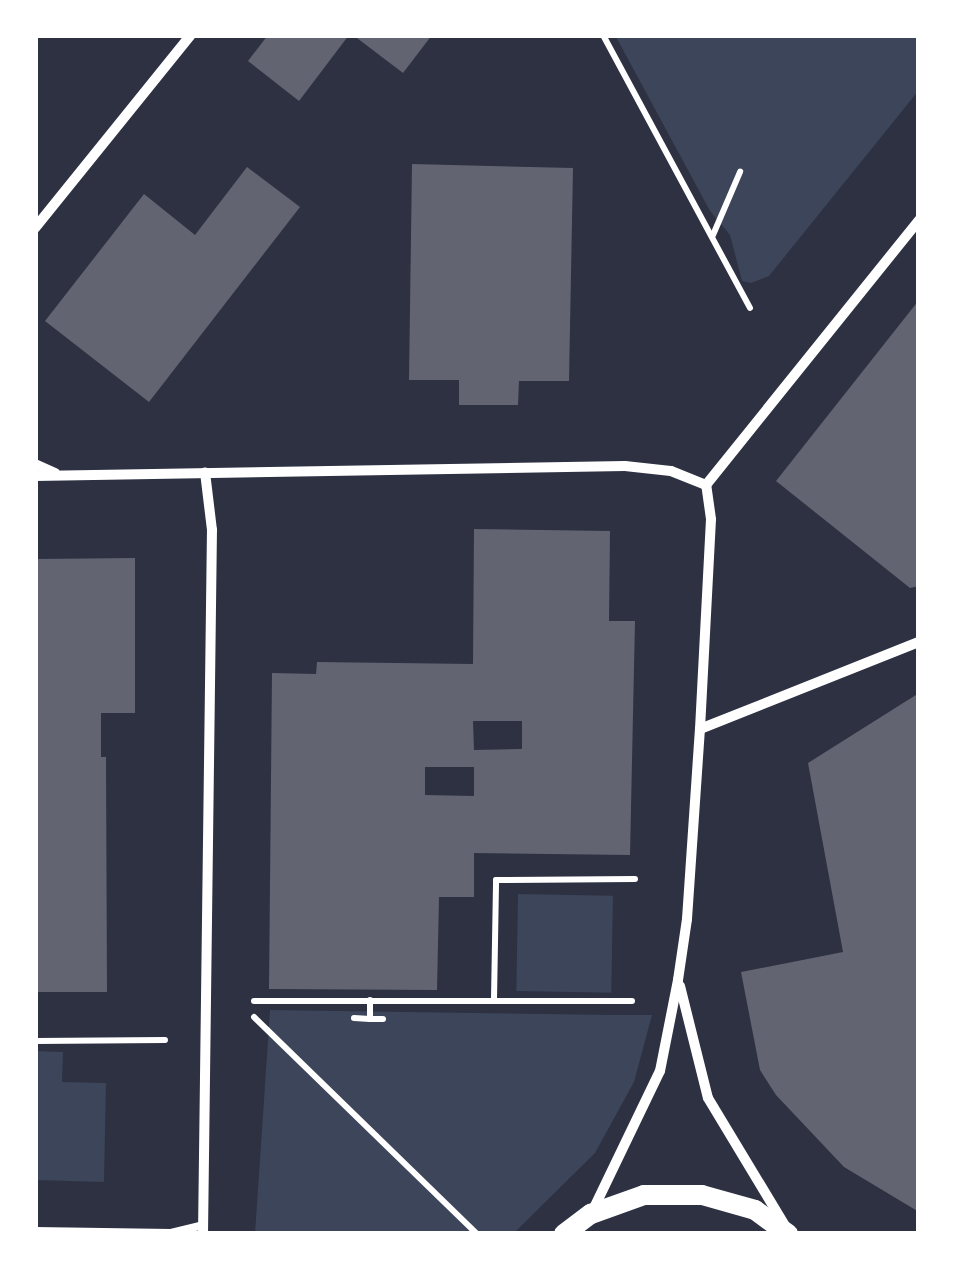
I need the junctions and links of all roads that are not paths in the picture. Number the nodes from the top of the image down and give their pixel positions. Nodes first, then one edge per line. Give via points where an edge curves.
1 (191, 35) edge
2 (919, 220) edge
3 (35, 228) edge
4 (35, 464) edge
5 (205, 472) junction
6 (56, 474) junction
7 (35, 476) edge
8 (706, 485) junction
9 (919, 642) edge
10 (700, 729) junction
11 (678, 980) junction
12 (591, 1214) junction
13 (203, 1230) edge
14 (35, 1231) edge
15 (564, 1234) edge
16 (789, 1234) edge

1 - 3 street
2 - 8 street
4 - 6 street
5 - 6 street
5 - 8 street via 625,466 671,471
5 - 13 street via 212,530
6 - 7 street
8 - 10 street via 711,519
9 - 10 street
10 - 11 street
11 - 12 street via 660,1071
11 - 16 street via 708,1098
12 - 15 main road
12 - 16 main road via 644,1196 702,1194 755,1210
13 - 14 lane

